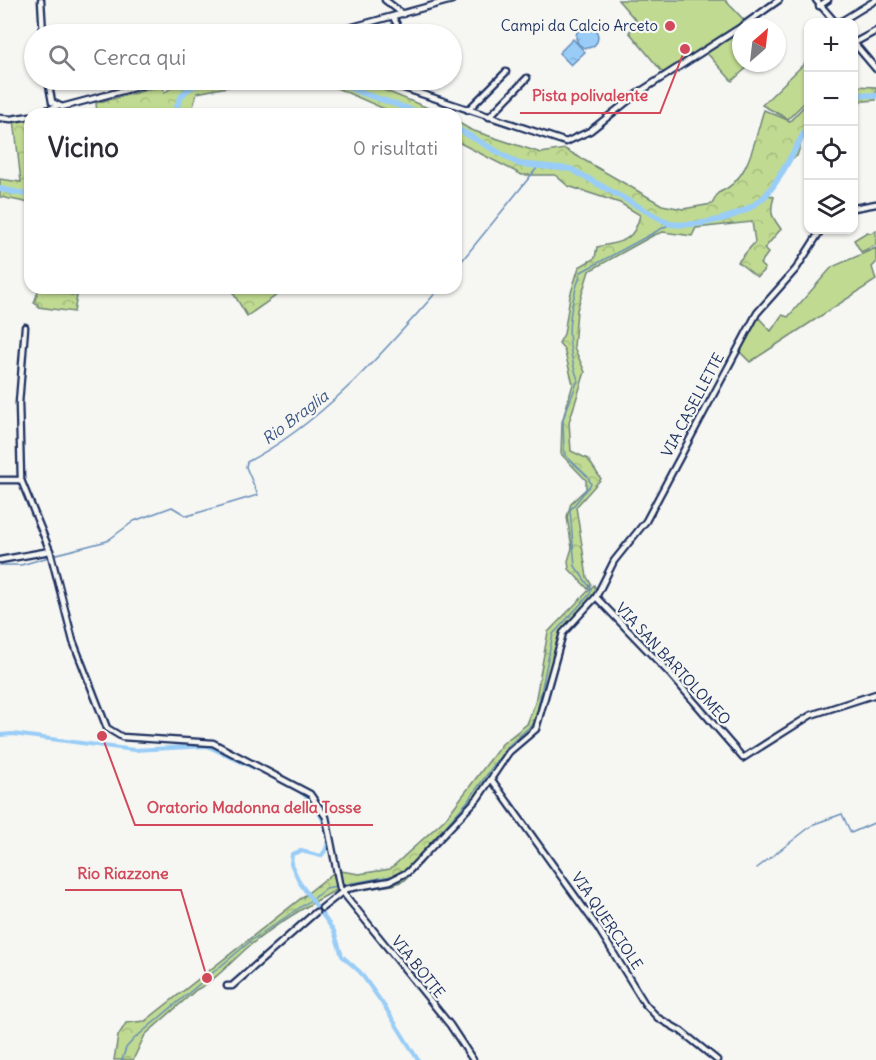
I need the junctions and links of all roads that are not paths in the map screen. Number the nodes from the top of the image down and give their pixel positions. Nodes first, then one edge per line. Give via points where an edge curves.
1 (35, 0) edge
2 (41, 0) edge
3 (385, 0) edge
4 (452, 0) edge
5 (779, 0) edge
6 (816, 0) edge
7 (828, 0) edge
8 (876, 0) edge
9 (819, 6) junction
10 (40, 14) junction
11 (403, 14) junction
12 (393, 17) junction
13 (754, 18) edge
14 (831, 18) edge
15 (847, 18) edge
16 (41, 24) edge
17 (366, 24) edge
18 (397, 24) edge
19 (876, 31) edge
20 (732, 33) edge
21 (858, 41) edge
22 (858, 47) edge
23 (874, 62) edge
24 (876, 69) edge
25 (506, 72) dead end
26 (527, 78) dead end
27 (49, 90) edge
28 (126, 90) edge
29 (409, 90) edge
30 (57, 106) junction
31 (52, 108) edge
32 (468, 110) junction
33 (24, 117) edge
34 (489, 117) junction
35 (0, 118) edge
36 (876, 204) edge
37 (858, 207) edge
38 (818, 234) edge
39 (25, 327) dead end
40 (0, 480) edge
41 (21, 480) junction
42 (51, 554) junction
43 (0, 560) edge
44 (596, 597) junction
45 (876, 694) edge
46 (492, 780) junction
47 (340, 887) junction
48 (322, 908) dead end
49 (316, 912) dead end
50 (227, 986) dead end
51 (473, 1060) edge
52 (717, 1060) edge

1 - 10 street
2 - 10 street
3 - 11 street
4 - 11 street
5 - 13 street
6 - 9 street
7 - 9 street
8 - 15 street
9 - 14 street
10 - 16 street
11 - 12 street
12 - 17 street
12 - 18 street
19 - 21 street
20 - 34 street via 571,142
22 - 23 street
23 - 24 street
25 - 32 street
26 - 34 street
27 - 30 street
28 - 30 street
29 - 32 street
30 - 31 street
32 - 34 street
33 - 35 street
36 - 37 street
38 - 44 street, VIA CASELLETTE via 796,268 757,313 646,521 614,561
39 - 41 street via 19,403
40 - 41 street
41 - 42 street
42 - 43 street
42 - 47 street via 73,641 107,728 122,737 213,743 310,794 326,817
44 - 45 street, VIA SAN BARTOLOMEO via 743,758 811,715
44 - 46 street, VIA SAN BARTOLOMEO via 563,633 538,726 509,752
46 - 47 street, VIA SAN BARTOLOMEO via 465,814 405,874 390,881
46 - 52 street, VIA QUERCIOLE via 598,928 649,1009
47 - 48 street
47 - 51 street, VIA BOTTE via 450,1024
49 - 50 street via 232,986

